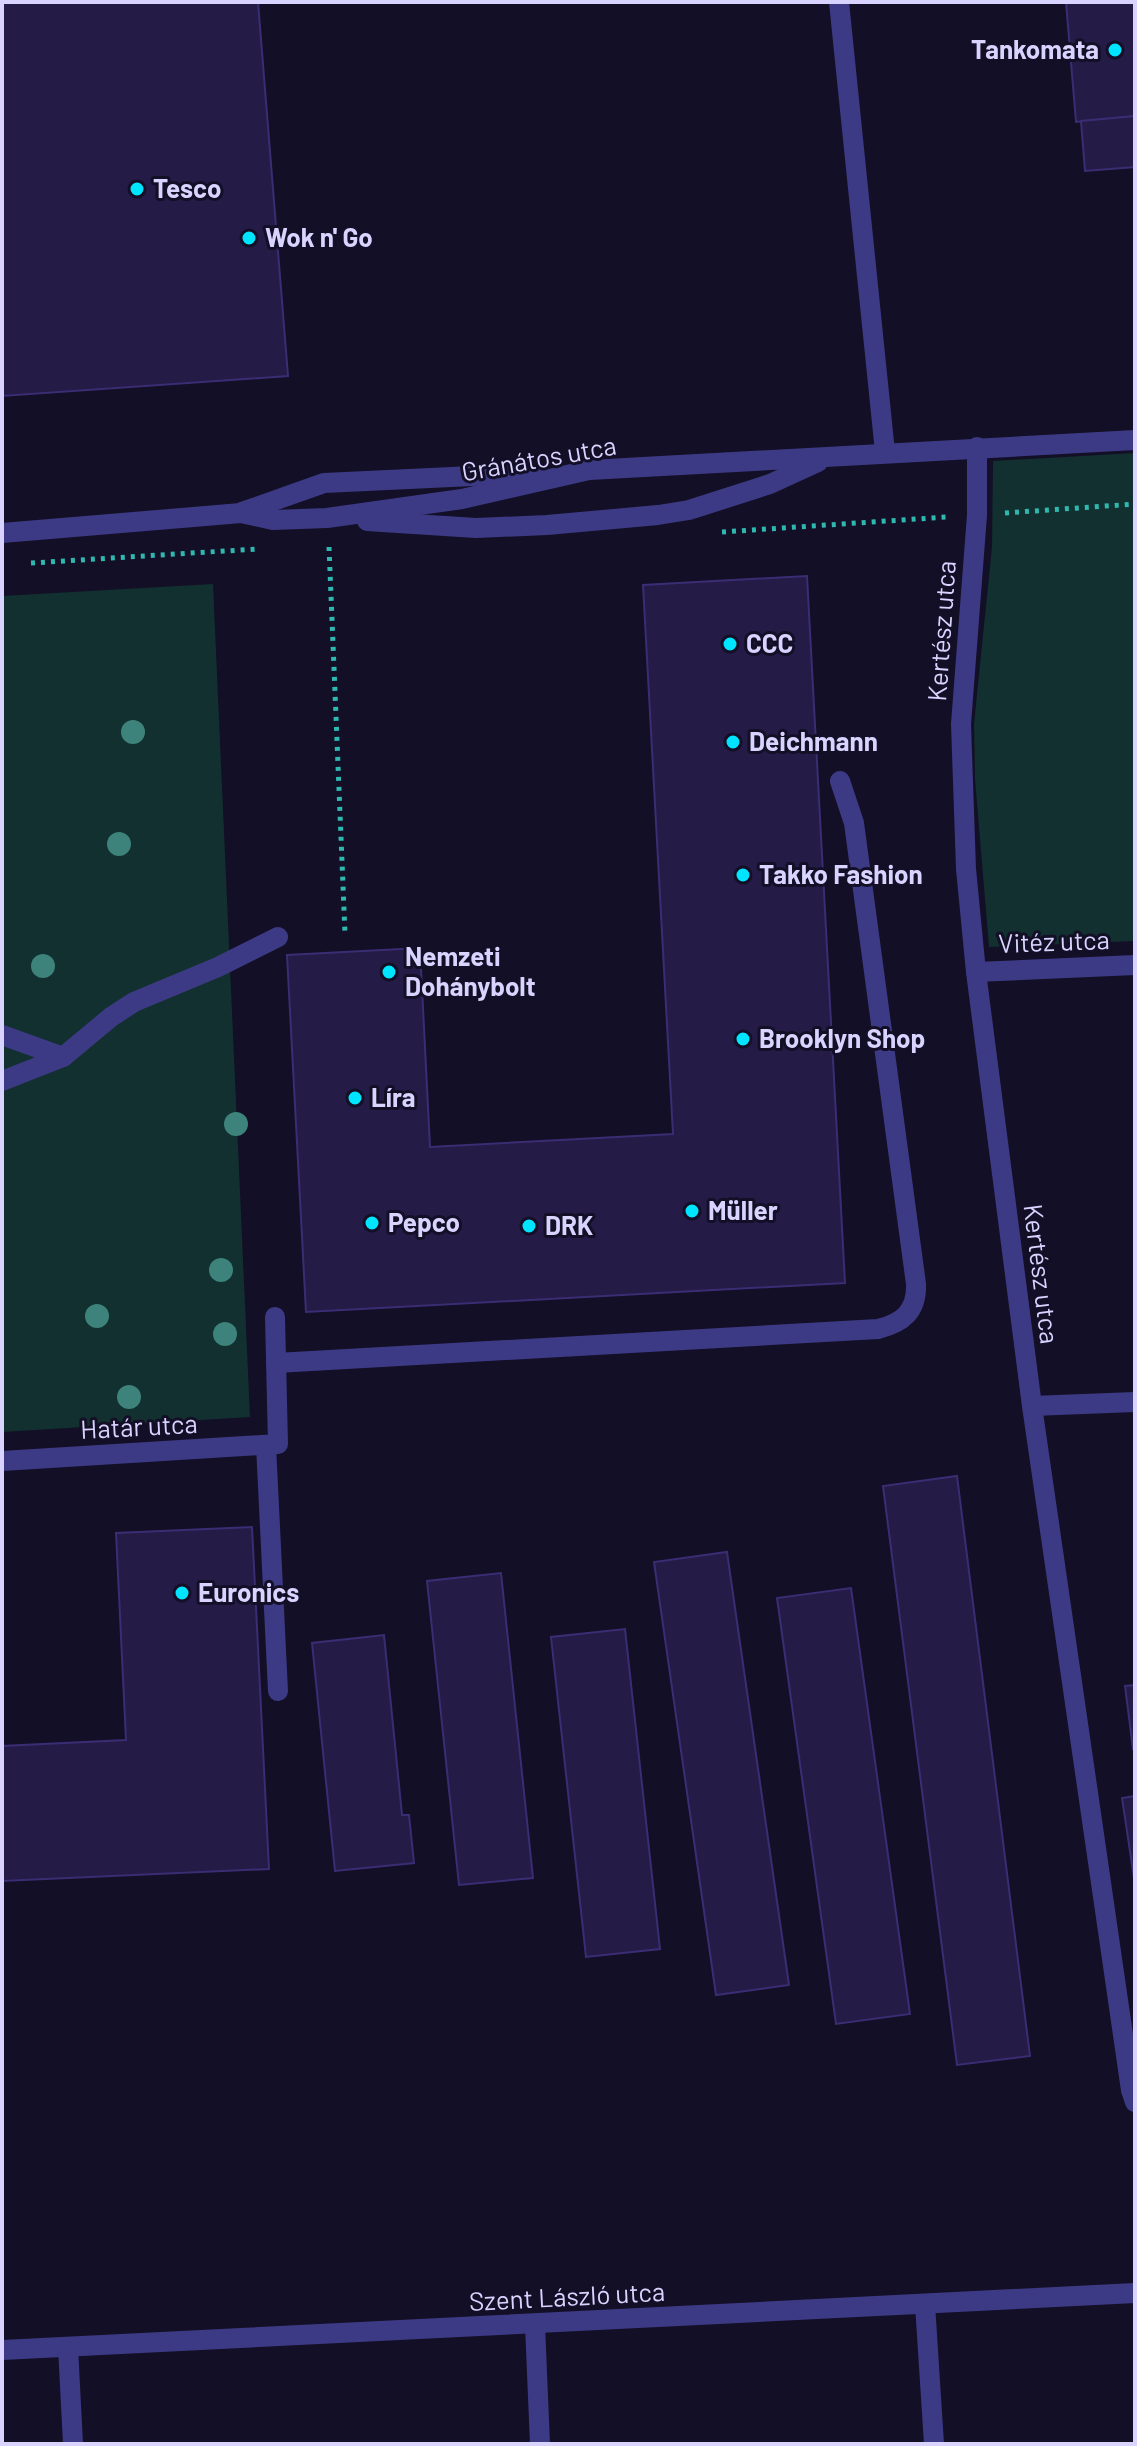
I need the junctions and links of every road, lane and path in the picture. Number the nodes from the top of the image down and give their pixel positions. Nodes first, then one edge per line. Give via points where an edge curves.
1 (839, 2) edge
2 (1135, 440) edge
3 (977, 447) junction
4 (885, 452) junction
5 (829, 457) junction
6 (589, 470) junction
7 (241, 513) junction
8 (327, 518) junction
9 (2, 533) edge
10 (840, 781) dead end
11 (345, 934) dead end
12 (278, 937) dead end
13 (1135, 965) edge
14 (976, 972) junction
15 (2, 1035) edge
16 (63, 1057) junction
17 (2, 1081) edge
18 (275, 1317) dead end
19 (276, 1363) junction
20 (1135, 1402) edge
21 (1032, 1406) junction
22 (272, 1444) junction
23 (2, 1461) edge
24 (278, 1691) dead end
25 (1135, 2102) edge
26 (1135, 2293) edge
27 (925, 2304) junction
28 (535, 2325) junction
29 (68, 2347) junction
30 (2, 2350) edge
31 (73, 2444) edge
32 (540, 2444) edge
33 (934, 2444) edge

1 - 4 street
2 - 3 street, Gránátos utca
3 - 4 street, Gránátos utca
3 - 14 street, Kertész utca via 961,724
4 - 5 street, Gránátos utca
5 - 6 street, Gránátos utca
5 - 8 street via 770,484 658,515 476,528
6 - 7 street via 324,483
6 - 8 street, Gránátos utca via 462,499
7 - 8 street, Gránátos utca via 273,520
7 - 9 street, Gránátos utca
8 - 11 path
10 - 19 street via 854,823 916,1284 914,1304 904,1320 878,1329
12 - 16 street via 134,1002
13 - 14 street, Vitéz utca
14 - 21 street, Kertész utca
15 - 16 street
16 - 17 street
18 - 19 street
19 - 22 street
20 - 21 street
21 - 25 street, Kertész utca
22 - 23 street, Határ utca
22 - 24 street
26 - 27 street, Szent László utca
27 - 28 street, Szent László utca
27 - 33 street
28 - 29 street, Szent László utca
28 - 32 street
29 - 30 street, Szent László utca
29 - 31 street

